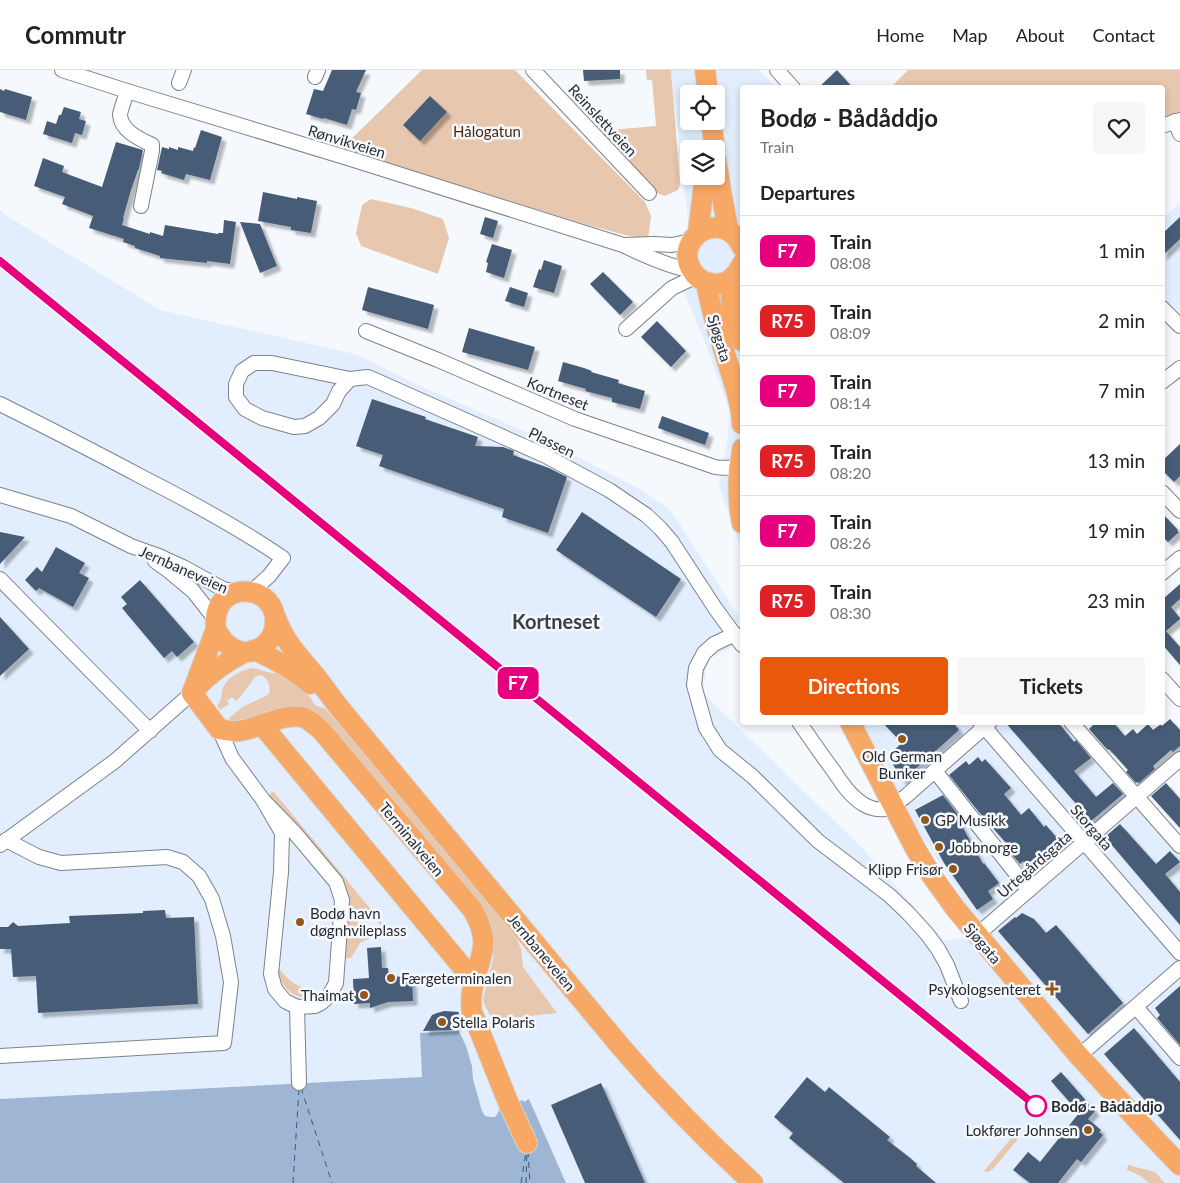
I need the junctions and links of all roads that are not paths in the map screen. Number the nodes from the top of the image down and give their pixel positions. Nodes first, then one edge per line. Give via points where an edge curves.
1 (62, 70) edge
2 (533, 70) edge
3 (705, 70) edge
4 (777, 70) edge
5 (707, 85) edge
6 (790, 85) edge
7 (127, 91) junction
8 (703, 185) edge
9 (719, 185) edge
10 (649, 193) dead end
11 (141, 206) dead end
12 (728, 230) junction
13 (694, 237) junction
14 (740, 242) edge
15 (623, 245) junction
16 (739, 272) edge
17 (698, 276) junction
18 (1165, 311) edge
19 (1180, 326) edge
20 (626, 329) dead end
21 (366, 331) dead end
22 (740, 335) edge
23 (1180, 368) edge
24 (350, 379) junction
25 (1165, 380) edge
26 (0, 404) edge
27 (740, 411) edge
28 (740, 463) edge
29 (740, 492) edge
30 (0, 495) edge
31 (1165, 495) edge
32 (740, 511) edge
33 (1180, 511) edge
34 (131, 546) junction
35 (1180, 558) edge
36 (1165, 571) edge
37 (0, 579) edge
38 (244, 592) junction
39 (276, 618) junction
40 (216, 624) junction
41 (739, 640) edge
42 (250, 651) junction
43 (1165, 682) edge
44 (192, 693) junction
45 (1180, 699) edge
46 (342, 711) junction
47 (262, 725) junction
48 (801, 725) edge
49 (852, 725) edge
50 (984, 725) edge
51 (986, 725) edge
52 (1074, 725) edge
53 (219, 729) junction
54 (150, 731) junction
55 (1180, 759) edge
56 (935, 771) junction
57 (1137, 797) junction
58 (263, 800) junction
59 (893, 806) junction
60 (1084, 842) junction
61 (3, 843) edge
62 (1180, 846) edge
63 (1029, 890) junction
64 (977, 935) junction
65 (1180, 953) edge
66 (1180, 968) edge
67 (474, 981) junction
68 (961, 1001) dead end
69 (297, 1007) junction
70 (1136, 1007) junction
71 (0, 1056) edge
72 (1080, 1056) junction
73 (1180, 1058) edge
74 (299, 1082) dead end
75 (1153, 1137) junction
76 (527, 1143) dead end
77 (1180, 1165) edge
78 (1180, 1179) edge
79 (753, 1183) edge

1 - 7 street, Rønvikveien
2 - 10 street, Reinslettveien
3 - 5 highway
4 - 6 street
7 - 11 street via 120,115 125,128 152,145
7 - 15 street, Rønvikveien
8 - 13 highway, Sjøgata
9 - 12 highway
12 - 13 highway via 713,227
12 - 14 highway
13 - 15 street, Rønvikveien via 672,245
13 - 17 highway, Sjøgata via 688,251 688,262
15 - 17 street, Rønvikveien
16 - 17 highway via 720,284
16 - 22 highway, Sjøgata via 731,293
17 - 20 street via 672,288
17 - 27 highway, Sjøgata via 708,297
18 - 19 street
21 - 28 street, Kortneset via 575,419 715,467
23 - 25 street
24 - 24 street, Plassen via 333,404 305,426 294,427 262,418 246,409 236,397 236,384 242,371 254,363 272,363
24 - 41 street, Plassen via 368,377 382,383 546,456 609,490 660,528
26 - 38 street via 208,511 283,558 269,576
29 - 32 highway
30 - 34 street, Jernbaneveien via 71,516
31 - 33 street
34 - 38 street, Jernbaneveien via 183,567 223,589
34 - 40 street, Jernbaneveien via 192,591
35 - 36 street
37 - 54 street
38 - 39 highway, Jernbaneveien via 265,598
38 - 40 highway, Jernbaneveien via 225,599 220,605
39 - 42 highway via 268,642
39 - 46 highway, Jernbaneveien via 291,648
40 - 42 highway, Jernbaneveien via 220,638 227,645 235,650
40 - 44 highway
41 - 68 street via 714,644 704,653 696,668 694,685 706,728 720,750 752,776 818,841 908,913 938,949
42 - 44 highway via 232,659 203,680
42 - 46 highway, Jernbaneveien via 293,670
43 - 45 street
44 - 53 highway
44 - 54 street
46 - 79 highway, Jernbaneveien via 641,1071 699,1133
47 - 53 highway, Terminalveien via 238,731
47 - 67 highway
47 - 67 highway, Terminalveien via 291,716 305,718 321,730 473,910 479,922 483,946
48 - 59 street via 843,784 862,804 886,809
49 - 59 highway, Sjøgata
50 - 56 street
51 - 60 street, Storgata
52 - 57 street
53 - 58 street via 232,758
54 - 61 street via 115,761
55 - 57 street, Urtegårdsgata
56 - 59 street
56 - 63 street
57 - 60 street, Urtegårdsgata
57 - 62 street
58 - 69 street via 282,833 271,974 275,989 285,1001
58 - 69 street via 336,882 342,900 336,983 329,996 315,1006
59 - 64 highway, Sjøgata via 932,876
60 - 63 street, Urtegårdsgata
60 - 65 street, Storgata
61 - 71 street via 61,863 168,857 183,862 199,876 212,899 223,936 230,982 224,1043
63 - 64 street, Urtegårdsgata
64 - 72 highway, Sjøgata
66 - 70 street
67 - 76 highway, Terminalveien via 472,1012
69 - 74 street
70 - 72 street
70 - 73 street
72 - 75 highway, Sjøgata
75 - 77 highway, Sjøgata
75 - 78 highway, Sjøgata

